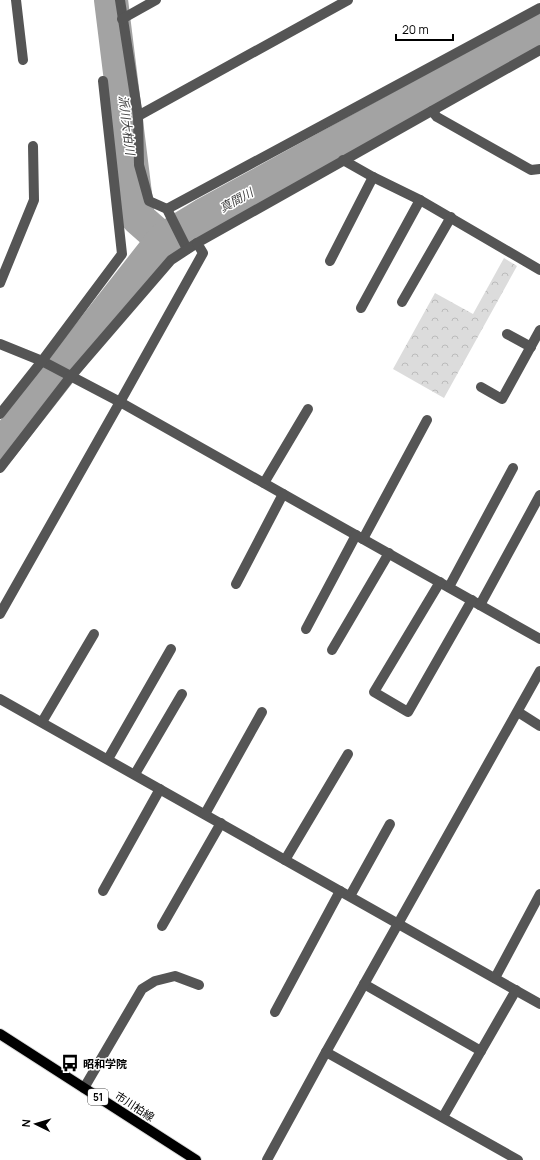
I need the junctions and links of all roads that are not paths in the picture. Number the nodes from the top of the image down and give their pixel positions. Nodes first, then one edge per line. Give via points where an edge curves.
1 (16, 0) edge
2 (120, 0) edge
3 (156, 0) edge
4 (348, 0) edge
5 (540, 8) edge
6 (122, 19) junction
7 (540, 50) edge
8 (23, 60) dead end
9 (103, 81) dead end
10 (432, 111) junction
11 (138, 116) junction
12 (33, 146) dead end
13 (343, 160) junction
14 (540, 169) edge
15 (373, 177) junction
16 (420, 200) junction
17 (167, 209) junction
18 (451, 217) junction
19 (198, 242) junction
20 (185, 244) junction
21 (330, 261) dead end
22 (540, 270) edge
23 (0, 283) edge
24 (402, 302) dead end
25 (361, 308) dead end
26 (540, 330) edge
27 (507, 334) dead end
28 (0, 344) edge
29 (531, 347) junction
30 (42, 361) junction
31 (71, 376) junction
32 (481, 387) dead end
33 (120, 402) junction
34 (308, 409) dead end
35 (0, 414) edge
36 (427, 420) dead end
37 (0, 468) edge
38 (513, 468) dead end
39 (264, 483) junction
40 (283, 494) junction
41 (540, 495) edge
42 (360, 537) junction
43 (389, 553) junction
44 (236, 584) dead end
45 (444, 585) junction
46 (476, 602) junction
47 (0, 614) edge
48 (306, 629) dead end
49 (94, 634) dead end
50 (540, 639) edge
51 (171, 649) dead end
52 (332, 650) dead end
53 (540, 671) edge
54 (182, 694) dead end
55 (0, 699) edge
56 (262, 712) dead end
57 (518, 712) junction
58 (42, 722) junction
59 (540, 726) edge
60 (348, 754) dead end
61 (108, 759) junction
62 (135, 774) junction
63 (160, 789) junction
64 (205, 814) junction
65 (221, 823) junction
66 (390, 824) dead end
67 (285, 860) junction
68 (103, 891) dead end
69 (340, 891) junction
70 (540, 894) edge
71 (350, 896) junction
72 (398, 924) junction
73 (162, 926) dead end
74 (495, 978) junction
75 (364, 984) junction
76 (199, 985) dead end
77 (516, 990) junction
78 (540, 1004) edge
79 (275, 1012) dead end
80 (0, 1034) edge
81 (481, 1051) junction
82 (326, 1052) junction
83 (84, 1088) junction
84 (443, 1117) junction
85 (196, 1160) edge
86 (267, 1160) edge
87 (518, 1160) edge

1 - 8 street
2 - 6 street
3 - 6 street
4 - 11 street
5 - 17 street
6 - 11 street
7 - 10 street
9 - 30 street via 122,254
10 - 13 street
10 - 14 street via 437,117 531,170
11 - 17 street via 139,165 148,201
12 - 23 street via 34,200
13 - 15 street
13 - 19 street
15 - 16 street
15 - 21 street
16 - 18 street
16 - 25 street
17 - 20 street
18 - 22 street
18 - 24 street
19 - 20 street
19 - 33 street via 202,253
20 - 31 street
26 - 29 street
27 - 29 street
28 - 30 street
29 - 32 street via 502,399
30 - 31 street
30 - 35 street
31 - 33 street
31 - 37 street
33 - 39 street
33 - 47 street
34 - 39 street
36 - 42 street
38 - 45 street
39 - 40 street
40 - 42 street
40 - 44 street
41 - 46 street
42 - 43 street
42 - 48 street
43 - 45 street
43 - 52 street
45 - 46 street
45 - 46 street via 374,692 408,712
46 - 50 street
49 - 58 street
51 - 61 street
53 - 57 street
54 - 62 street
55 - 58 street
56 - 64 street
57 - 59 street
57 - 72 street
58 - 61 street
60 - 67 street
61 - 62 street
62 - 63 street
63 - 64 street
63 - 68 street
64 - 65 street
65 - 67 street
65 - 73 street
66 - 71 street
67 - 69 street
69 - 71 street
69 - 79 street
70 - 74 street
71 - 72 street
72 - 74 street
72 - 75 street
74 - 77 street
75 - 81 street
75 - 82 street
76 - 83 street via 175,976 154,981 142,989
77 - 78 street
77 - 81 street
80 - 83 main road, 市川柏線 / 51
81 - 84 street
82 - 84 street
82 - 86 street
83 - 85 main road, 市川柏線 / 51
84 - 87 street

